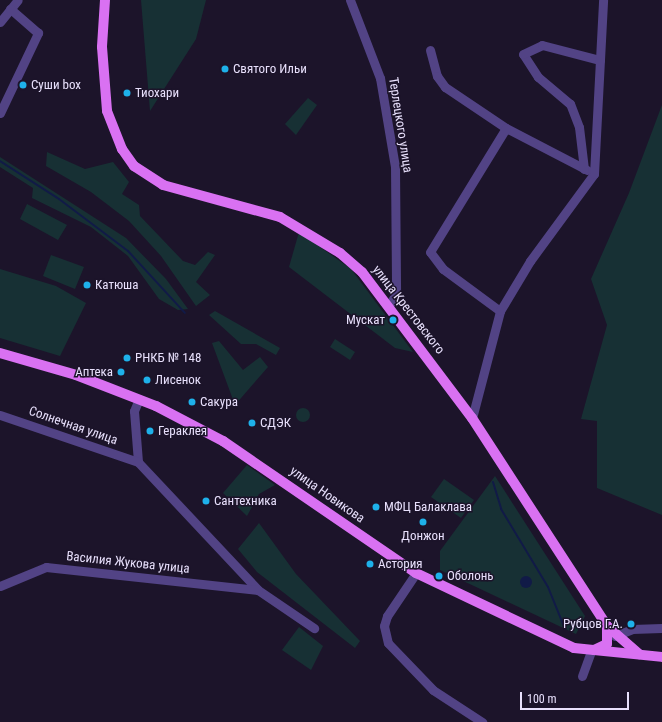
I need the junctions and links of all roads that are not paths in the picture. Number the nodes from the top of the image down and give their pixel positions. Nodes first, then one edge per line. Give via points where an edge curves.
1 (18, 0) edge
2 (105, 0) edge
3 (350, 0) edge
4 (602, 0) edge
5 (10, 9) junction
6 (0, 22) edge
7 (430, 50) dead end
8 (600, 60) junction
9 (0, 113) edge
10 (506, 128) junction
11 (584, 169) junction
12 (594, 174) junction
13 (389, 305) junction
14 (500, 311) junction
15 (0, 353) edge
16 (139, 399) junction
17 (0, 414) edge
18 (472, 418) junction
19 (138, 462) junction
20 (416, 573) junction
21 (0, 586) edge
22 (258, 590) junction
23 (607, 626) junction
24 (314, 628) dead end
25 (662, 628) edge
26 (615, 636) junction
27 (591, 651) junction
28 (639, 654) junction
29 (662, 657) edge
30 (582, 676) dead end
31 (482, 722) edge

1 - 5 street
2 - 13 main road, улица Крестовского via 102,47 107,111 122,149 134,166 163,185 280,217 340,253 362,272
3 - 13 street, Терлецкого улица via 380,78 395,167 396,294
4 - 8 street
5 - 6 street
5 - 9 street via 38,33
7 - 10 street via 437,76 445,86
8 - 11 street via 542,45 523,54 538,77 570,104 579,127
8 - 12 street
10 - 11 street
10 - 14 street via 430,252 443,268
11 - 12 street
12 - 14 street via 530,261
13 - 18 main road, улица Крестовского
14 - 18 street
15 - 16 main road, улица Новикова via 76,375
16 - 19 street via 134,412
16 - 20 main road, улица Новикова via 223,441
17 - 19 street, Солнечная улица
18 - 23 main road, улица Крестовского
19 - 22 street
20 - 27 main road, улица Новикова via 574,648
20 - 31 street via 387,616 384,626 388,643 433,690
21 - 22 street, Василия Жукова улица via 46,567
22 - 24 street
23 - 26 main road, улица Крестовского
23 - 27 main road via 607,644
25 - 26 street via 632,629
26 - 28 main road, улица Крестовского
27 - 28 main road, улица Новикова
27 - 30 street
28 - 29 main road, улица Новикова

